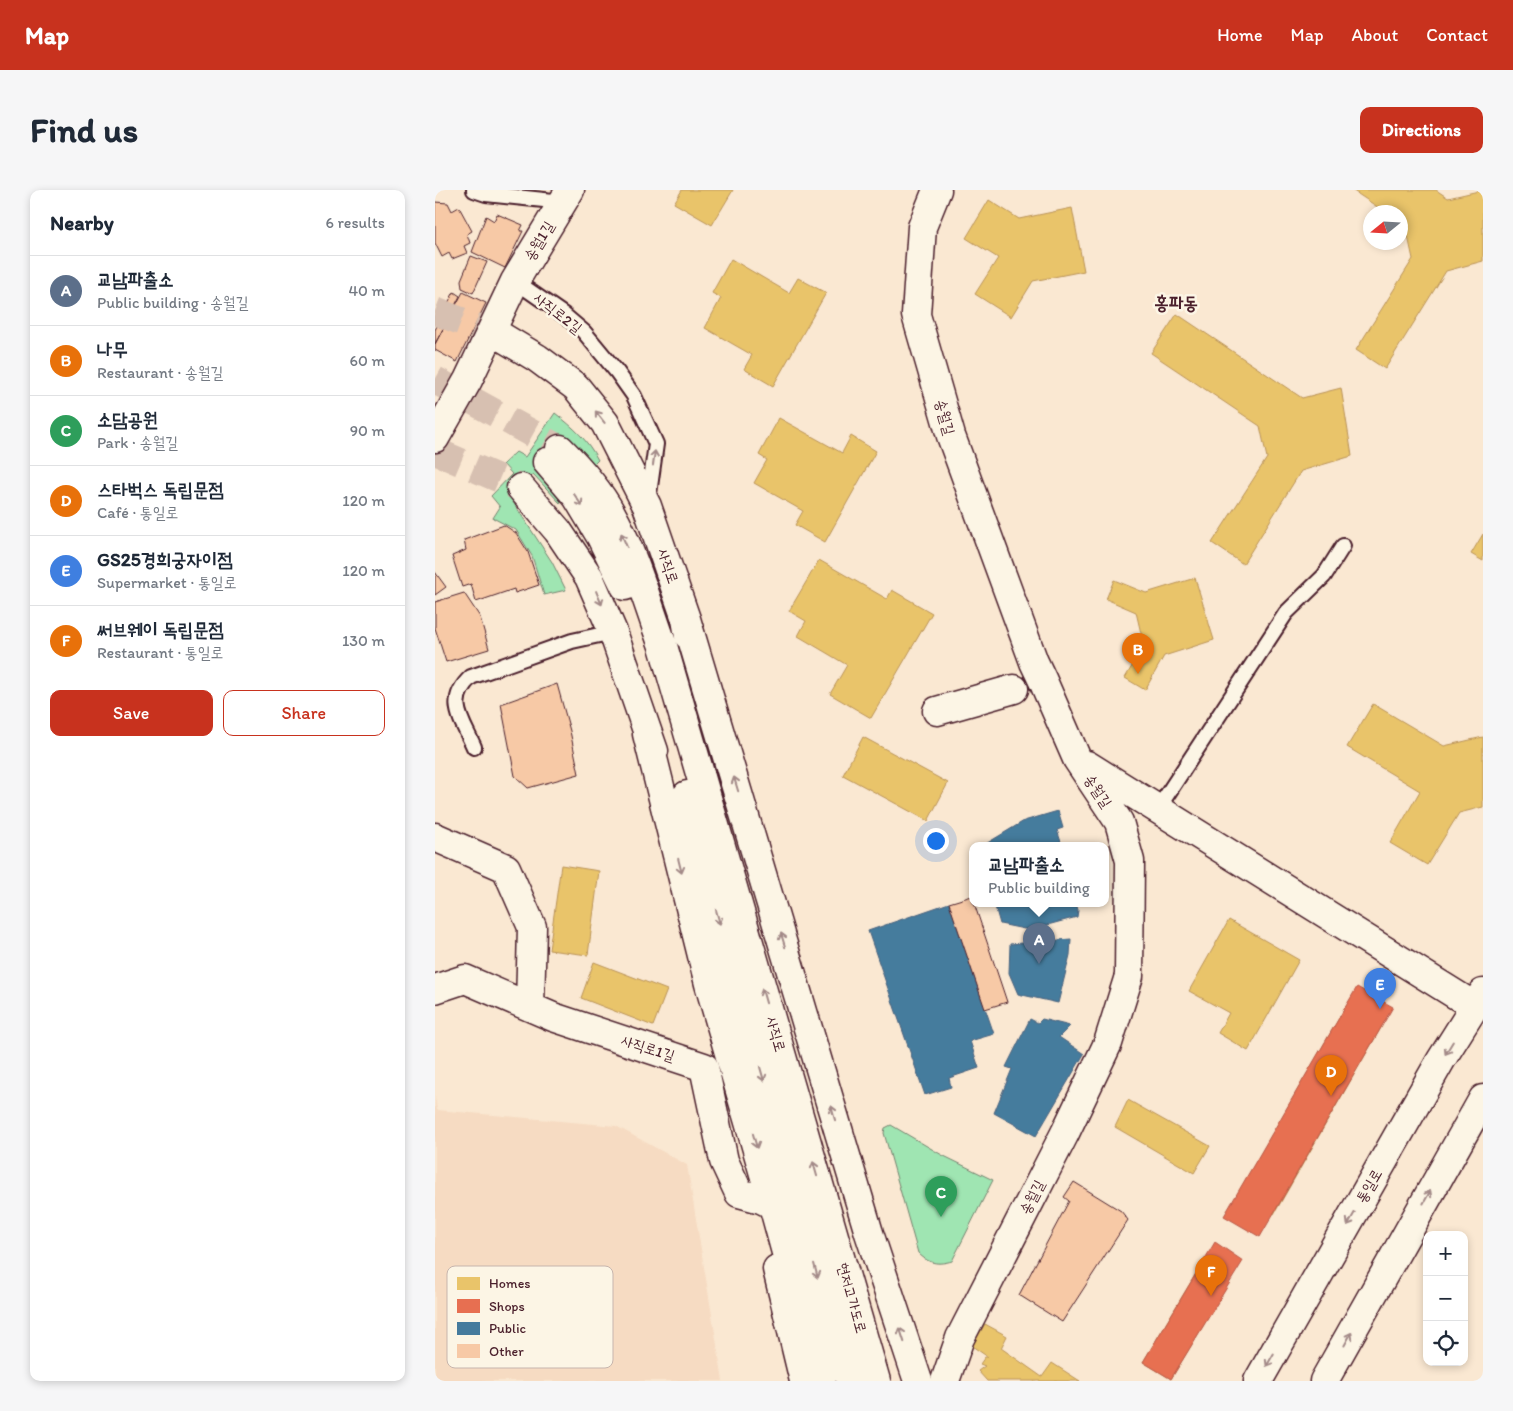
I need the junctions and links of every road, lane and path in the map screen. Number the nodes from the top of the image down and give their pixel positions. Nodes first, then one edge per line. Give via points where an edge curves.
1 (474, 190) edge
2 (937, 190) edge
3 (567, 196) edge
4 (515, 281) junction
5 (502, 337) tunnel mouth
6 (435, 438) edge
7 (521, 488) tunnel mouth
8 (647, 506) junction
9 (1343, 546) dead end
10 (686, 619) junction
11 (613, 632) junction
12 (1013, 689) dead end
13 (937, 711) dead end
14 (647, 734) junction
15 (474, 747) dead end
16 (1077, 760) junction
17 (1157, 810) junction
18 (435, 837) edge
19 (722, 853) junction
20 (710, 890) junction
21 (435, 989) edge
22 (1479, 999) edge
23 (530, 1007) junction
24 (1483, 1099) edge
25 (767, 1202) junction
26 (829, 1216) joint
27 (803, 1224) joint
28 (960, 1338) junction
29 (804, 1381) edge
30 (821, 1381) edge
31 (850, 1381) edge
32 (876, 1381) edge
33 (919, 1381) edge
34 (945, 1381) edge
35 (1258, 1381) edge
36 (1324, 1381) edge

1 - 3 lane, 송월1길 via 486,194
2 - 16 main road, 송월길 via 922,227 916,315 951,436 990,548 1033,662
3 - 4 main road, 송월1길
4 - 6 main road via 468,380
8 -> 4 lane, 사직로2길 via 655,444 634,396 583,332 564,314
8 -> 5 main road, 사직로 via 605,423 575,387
7 -> 11 main road, 사직로 via 558,531 589,576
8 - 10 main road, 사직로
9 - 17 lane via 1324,576 1286,613
10 - 19 main road, 사직로
33 -> 10 main road via 869,1233
11 - 14 main road, 사직로
11 - 15 lane via 572,641 471,677 461,685 456,706
12 - 13 main road
14 - 20 main road, 사직로
14 -> 25 main road
16 - 17 main road
16 - 28 main road, 송월길 via 1119,822 1130,861 1129,976 1108,1043
17 - 22 main road
18 - 23 main road via 505,868 532,927
19 -> 20 main road, 사직로 via 663,646 624,540 610,512 579,469 554,456 601,537 627,590 667,715
26 -> 19 main road, 사직로
20 -> 27 main road, 사직로
21 - 23 main road, 사직로1길 via 465,979
22 -> 35 main road, 통일로
23 - 25 main road, 사직로1길 via 704,1067 724,1162 739,1193
36 -> 24 main road
25 - 29 main road
25 - 30 main road
26 - 32 main road, 현저고가도로
27 -> 31 main road, 현저고가도로
28 - 33 main road
28 - 34 main road, 송월길

